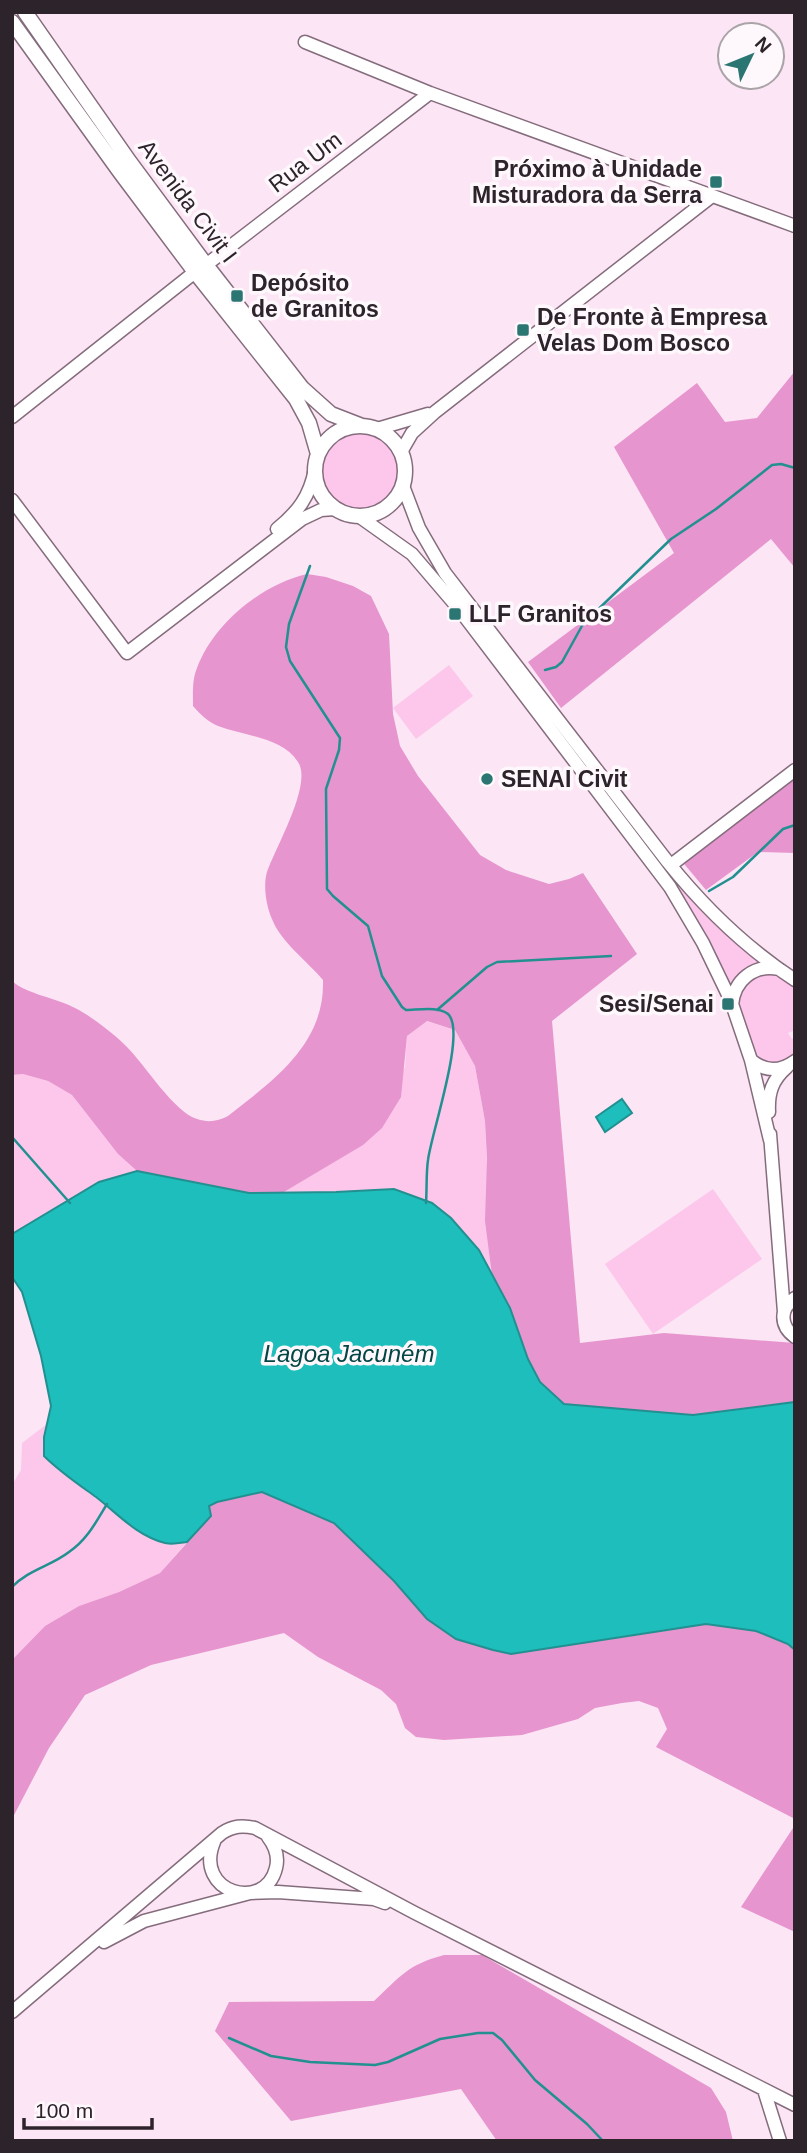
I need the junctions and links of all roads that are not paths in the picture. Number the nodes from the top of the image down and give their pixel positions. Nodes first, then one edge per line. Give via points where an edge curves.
1 (25, 12) edge
2 (12, 22) edge
3 (305, 42) dead end
4 (430, 93) junction
5 (712, 196) junction
6 (795, 226) edge
7 (201, 269) junction
8 (435, 412) junction
9 (12, 417) edge
10 (362, 426) junction
11 (377, 429) junction
12 (401, 452) junction
13 (318, 454) junction
14 (315, 469) junction
15 (403, 485) junction
16 (12, 500) edge
17 (335, 509) junction
18 (360, 517) junction
19 (124, 650) junction
20 (795, 769) edge
21 (671, 865) junction
22 (779, 969) junction
23 (795, 980) edge
24 (732, 1006) junction
25 (751, 1060) junction
26 (791, 1064) edge
27 (770, 1140) junction
28 (780, 1255) junction
29 (795, 1278) edge
30 (795, 1298) edge
31 (784, 1312) junction
32 (795, 1337) edge
33 (265, 1834) junction
34 (214, 1842) junction
35 (250, 1893) junction
36 (415, 1913) junction
37 (86, 1951) junction
38 (12, 2012) edge
39 (764, 2090) junction
40 (795, 2105) edge
41 (780, 2141) edge

1 - 7 main road, Avenida Civit I
2 - 7 main road, Avenida Civit I via 120,172
3 - 4 street
4 - 5 street
4 - 7 street, Rua Um
5 - 6 street
5 - 8 street
7 - 9 street, Rua Um
7 - 10 main road, Avenida Civit I via 314,402
7 - 13 main road, Avenida Civit I via 296,399
8 - 11 street
8 - 12 street via 412,433
10 - 11 main road
10 - 13 main road via 336,433
11 - 12 main road
12 - 15 main road
13 - 14 main road
14 - 17 main road via 319,491
14 - 19 street via 311,488 281,526
15 - 18 main road via 389,506
15 - 21 street via 419,528 445,573
16 - 19 street
17 - 18 main road
17 - 19 street via 302,519
18 - 24 street via 412,554 446,593 645,852 696,930
20 - 21 street
21 - 22 street via 700,900
22 - 23 street
22 - 24 street via 747,975 736,989
24 - 25 street
25 - 26 street via 768,1069
25 - 27 street
26 - 27 street via 770,1092
27 - 28 street
28 - 29 street
28 - 31 street
30 - 31 street
31 - 32 street via 785,1327
33 - 34 street via 244,1825 232,1827
33 - 35 street via 273,1843 277,1864 268,1883
33 - 36 street
34 - 35 street via 209,1853 213,1876 229,1891
34 - 37 street
35 - 36 street via 374,1899
35 - 37 street via 144,1921
36 - 39 street
37 - 38 street
39 - 40 street
39 - 41 street

